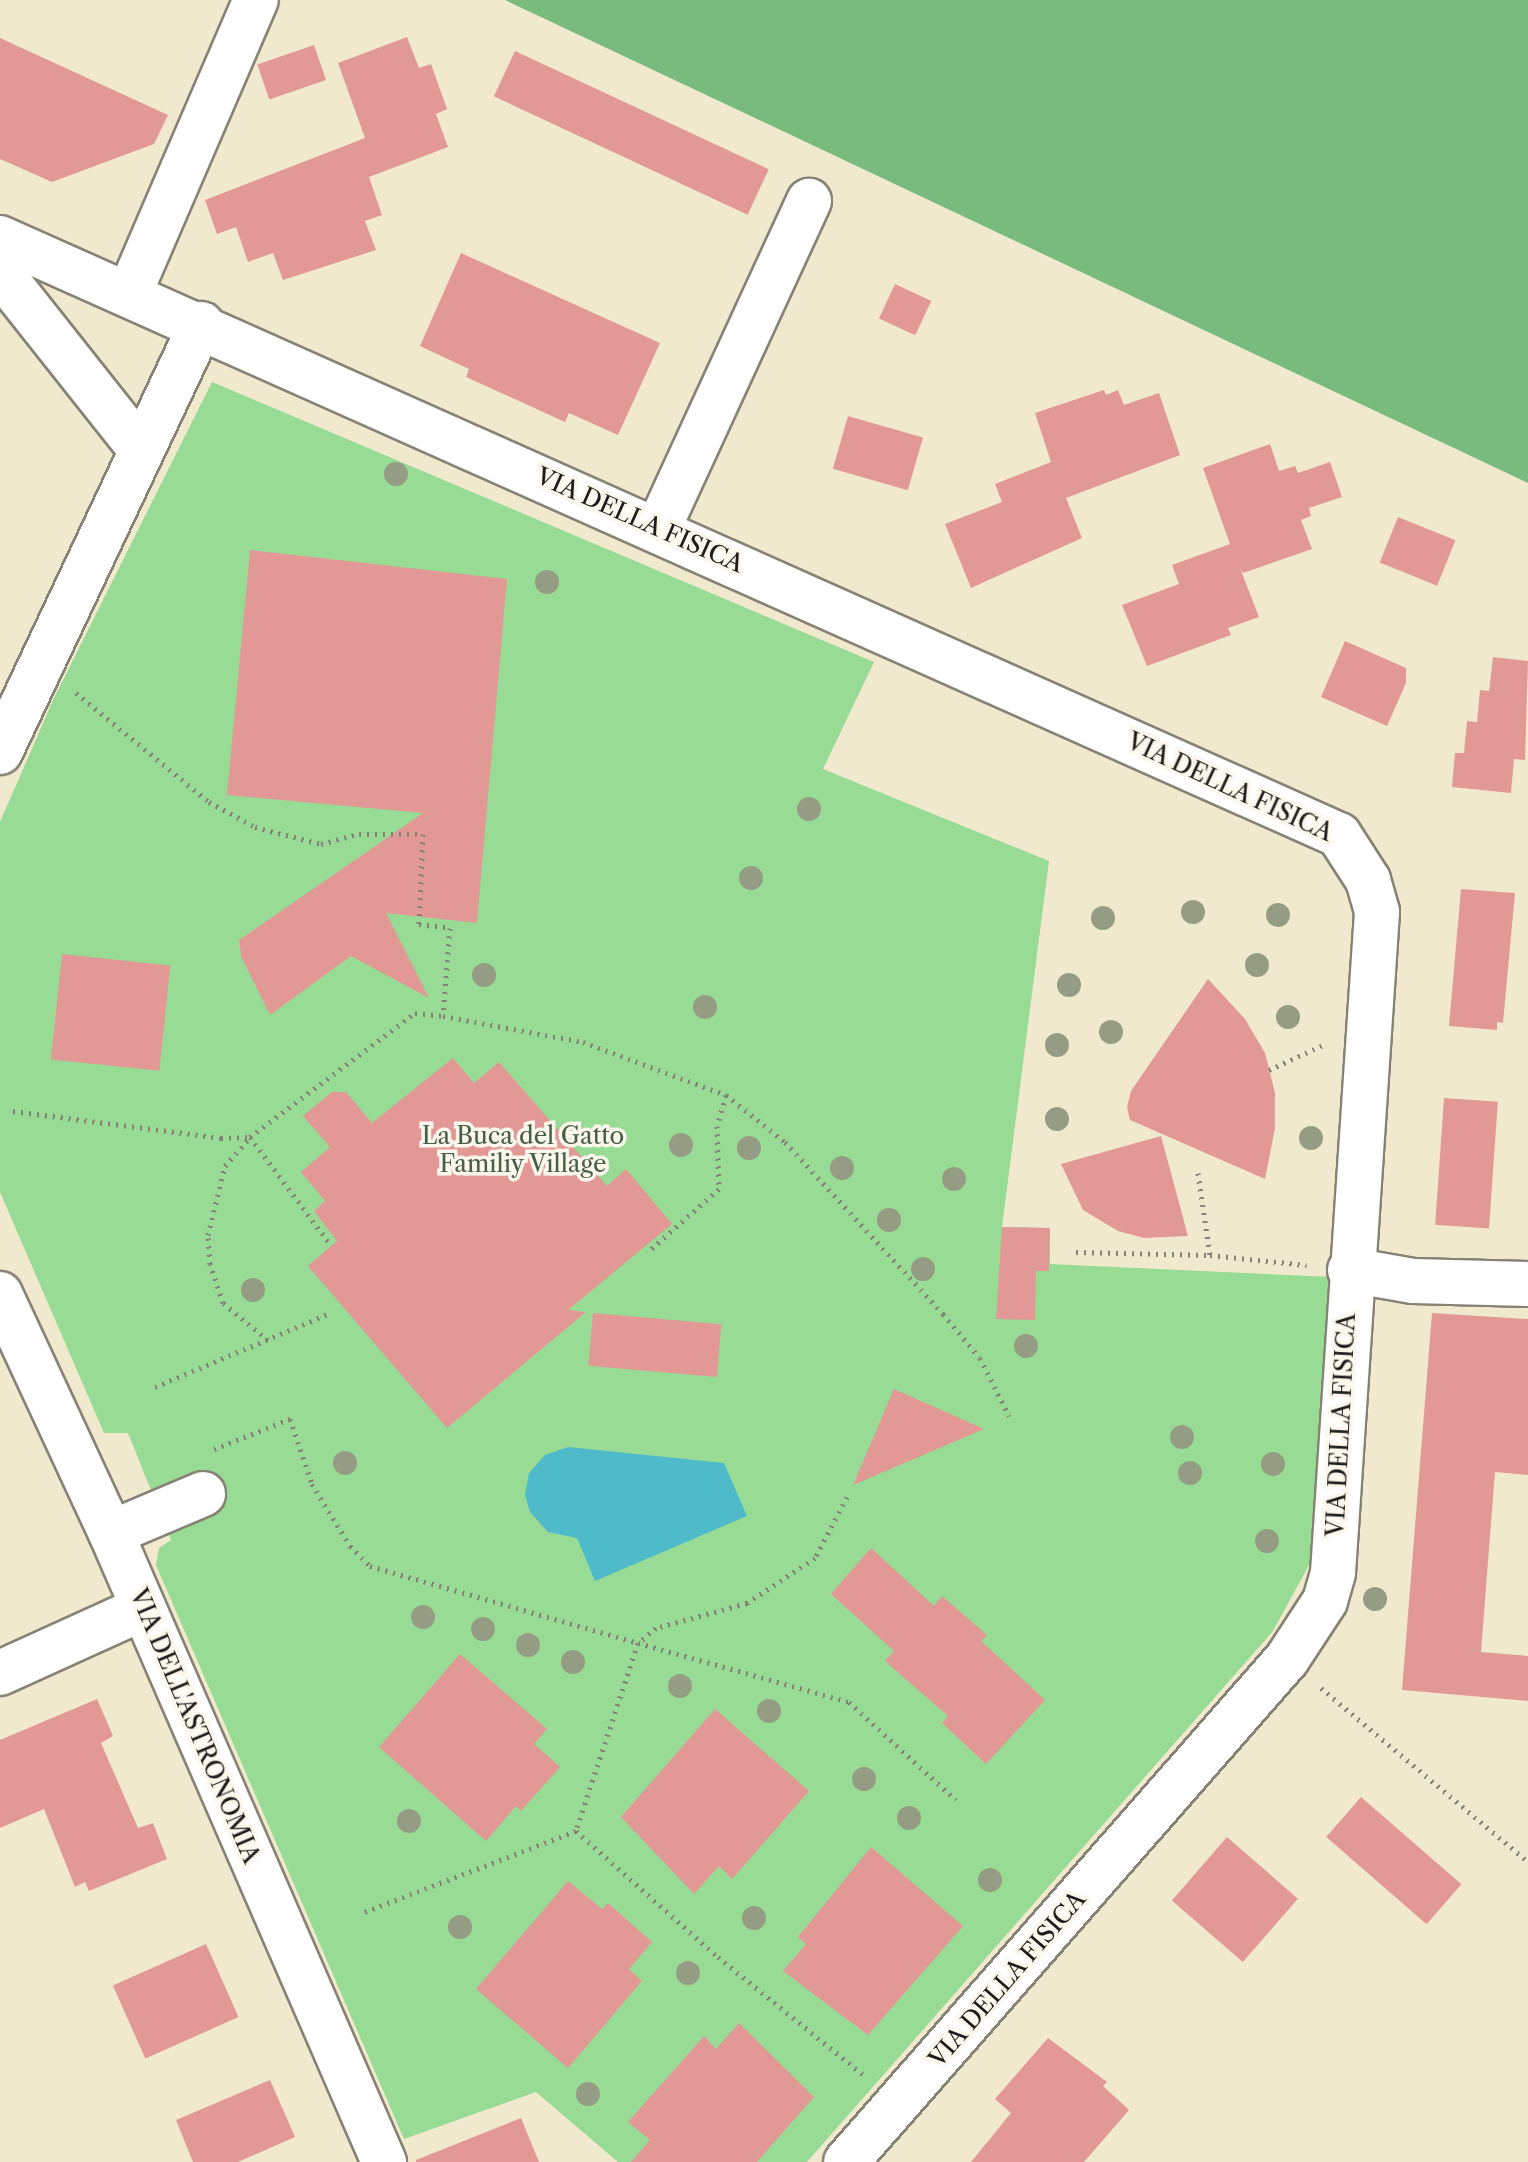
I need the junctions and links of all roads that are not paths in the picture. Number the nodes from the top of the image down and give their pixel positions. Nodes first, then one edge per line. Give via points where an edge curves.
1 (256, 0) edge
2 (809, 201) dead end
3 (0, 238) edge
4 (0, 272) edge
5 (130, 292) junction
6 (201, 324) junction
7 (142, 451) junction
8 (659, 527) junction
9 (0, 752) edge
10 (1350, 1270) junction
11 (1528, 1284) edge
12 (0, 1294) edge
13 (202, 1474) road end
14 (111, 1533) junction
15 (143, 1608) junction
16 (0, 1673) edge
17 (384, 2162) edge
18 (846, 2162) edge

1 - 5 street
2 - 8 street
3 - 5 street, VIA DELLA FISICA
4 - 7 street
5 - 6 street, VIA DELLA FISICA
6 - 7 street
6 - 8 street, VIA DELLA FISICA
7 - 9 street
8 - 10 street, VIA DELLA FISICA via 1339,835 1356,855 1377,912
10 - 11 street via 1413,1281
10 - 18 street, VIA DELLA FISICA via 1333,1573 1314,1622
12 - 14 street, VIA DELL'ASTRONOMIA
13 - 14 street
14 - 15 street, VIA DELL'ASTRONOMIA
15 - 16 street
15 - 17 street, VIA DELL'ASTRONOMIA

